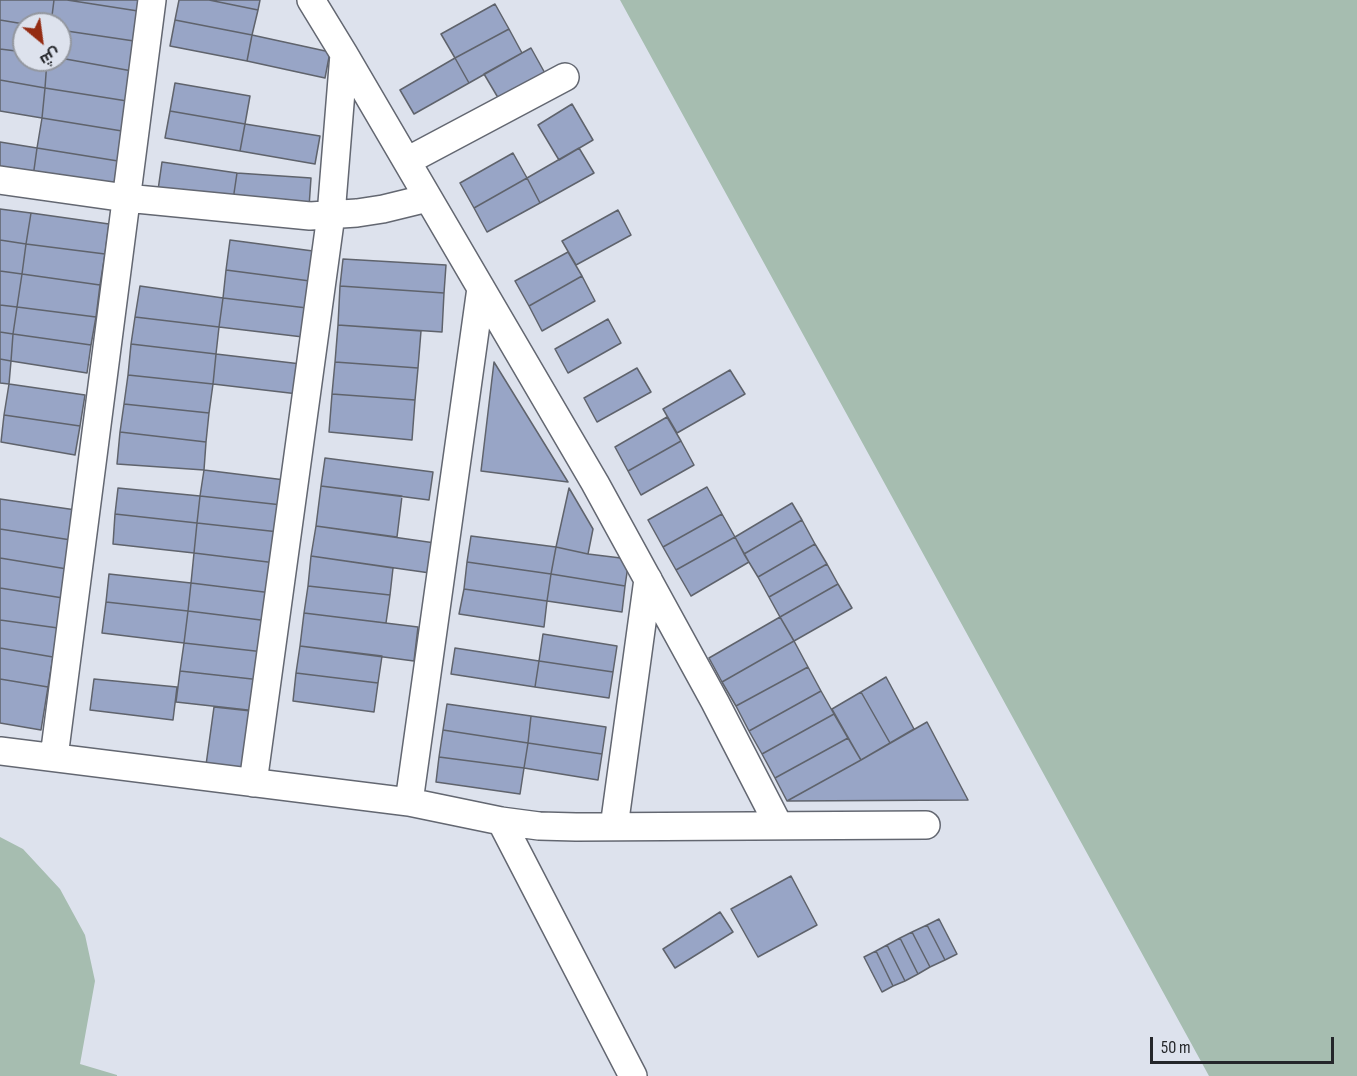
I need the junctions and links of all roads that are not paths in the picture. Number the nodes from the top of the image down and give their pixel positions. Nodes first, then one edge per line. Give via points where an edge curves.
1 (152, 0) edge
2 (311, 0) edge
3 (344, 54) junction
4 (566, 77) dead end
5 (407, 161) junction
6 (0, 180) edge
7 (126, 198) junction
8 (428, 198) junction
9 (331, 215) junction
10 (481, 288) junction
11 (648, 579) junction
12 (0, 751) edge
13 (54, 757) junction
14 (254, 783) junction
15 (409, 802) junction
16 (501, 821) junction
17 (926, 825) dead end
18 (779, 826) junction
19 (614, 827) junction
20 (633, 1076) edge

1 - 7 street
2 - 3 street
3 - 5 street
3 - 9 street
4 - 5 street
5 - 8 street
6 - 7 street
7 - 9 street via 288,215
7 - 13 street
8 - 9 street via 383,209
8 - 10 street
9 - 14 street
10 - 11 street
10 - 15 street
11 - 18 street
11 - 19 street
12 - 13 street
13 - 14 street
14 - 15 street
15 - 16 street
16 - 19 street
16 - 20 street
17 - 18 street
18 - 19 street

